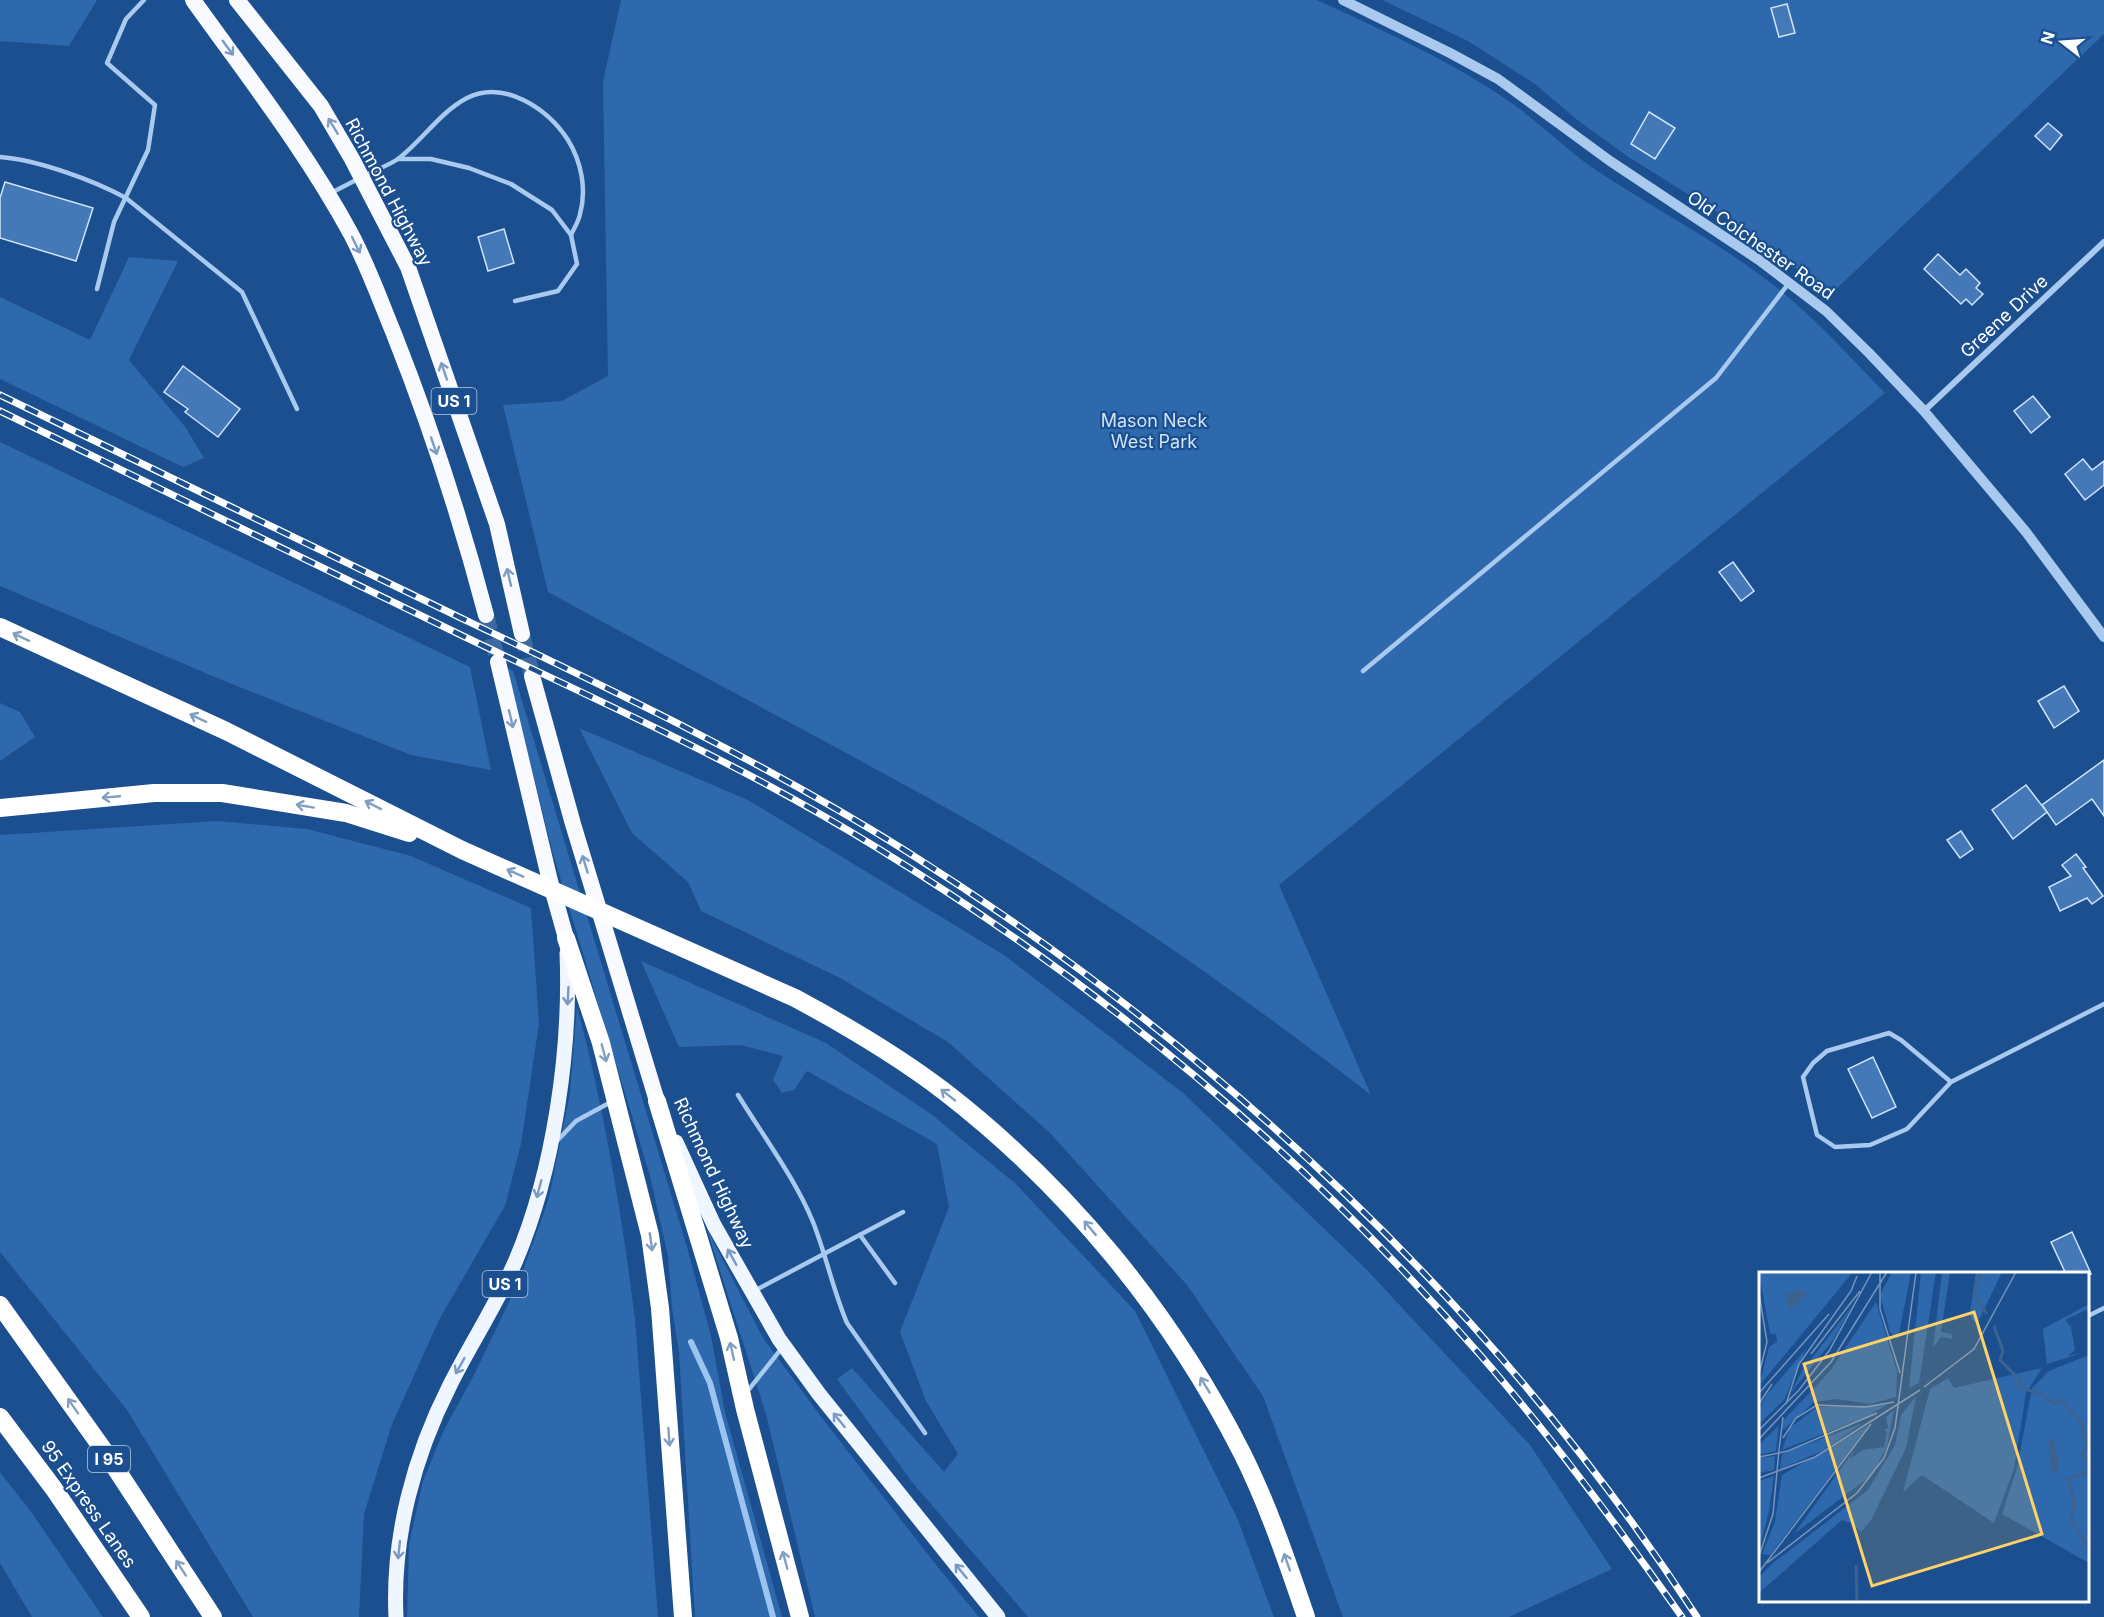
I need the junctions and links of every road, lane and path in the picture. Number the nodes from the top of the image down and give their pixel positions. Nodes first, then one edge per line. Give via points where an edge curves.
1 (144, 0) edge
2 (194, 0) edge
3 (237, 0) edge
4 (1343, 0) edge
5 (0, 157) edge
6 (398, 159) junction
7 (362, 177) junction
8 (328, 194) junction
9 (126, 198) junction
10 (571, 235) junction
11 (2104, 242) edge
12 (1789, 283) junction
13 (97, 289) dead end
14 (515, 301) dead end
15 (297, 409) dead end
16 (1924, 411) junction
17 (486, 615) tunnel mouth
18 (0, 627) edge
19 (522, 634) tunnel mouth
20 (2104, 637) edge
21 (498, 662) tunnel mouth
22 (1363, 671) dead end
23 (532, 676) tunnel mouth
24 (0, 808) edge
25 (462, 850) junction
26 (566, 938) junction
27 (2104, 1004) edge
28 (1951, 1082) junction
29 (738, 1095) dead end
30 (616, 1099) junction
31 (657, 1101) junction
32 (549, 1149) junction
33 (903, 1212) dead end
34 (860, 1235) junction
35 (824, 1254) junction
36 (895, 1283) dead end
37 (752, 1292) junction
38 (0, 1305) edge
39 (2104, 1308) edge
40 (2089, 1316) edge
41 (784, 1345) junction
42 (742, 1397) junction
43 (0, 1417) edge
44 (925, 1433) dead end
45 (141, 1617) edge
46 (213, 1617) edge
47 (396, 1617) edge
48 (683, 1617) edge
49 (800, 1617) edge
50 (998, 1617) edge
51 (1306, 1617) edge

1 - 9 lane via 126,19 107,63 155,105 148,150
2 -> 8 highway, US 1 via 298,145
7 -> 3 highway, Richmond Highway / US 1 via 321,106
4 - 12 street, Old Colchester Road via 1498,79
5 - 9 lane via 81,177
6 - 7 lane
6 - 10 lane via 431,159 511,184 552,210
6 - 10 lane via 466,98 484,93 524,99 546,112 560,128 581,170 582,207
7 - 8 lane
19 -> 7 highway, Richmond Highway / US 1 via 497,524 412,278
8 -> 17 highway, US 1 via 367,267 410,374 466,538
9 - 13 lane via 114,222
9 - 15 lane via 242,292
10 - 14 lane via 577,264 558,291
11 - 16 street, Greene Drive
12 - 16 street, Old Colchester Road via 1826,311
12 - 22 lane via 1716,378
16 - 20 street, Old Colchester Road via 2025,532
25 -> 18 highway via 226,731
21 -> 26 highway, US 1
31 -> 23 highway, Richmond Highway
25 -> 24 highway via 346,813 222,793 154,793
51 -> 25 highway via 1260,1492 1215,1403 1155,1310 1079,1215 986,1124 894,1056 795,998
26 -> 30 highway
26 -> 32 main road, US 1 via 565,1044
27 - 28 lane
28 - 28 lane via 1907,1129 1870,1146 1835,1147 1816,1135 1803,1077 1827,1051 1889,1034
29 - 35 lane via 803,1199
30 - 32 lane via 576,1121
30 -> 48 highway via 650,1235 660,1308
37 -> 31 main road, Richmond Highway via 714,1225
42 -> 31 highway via 729,1338
32 -> 47 main road, US 1 via 517,1258 430,1427 416,1467 400,1536
33 - 34 lane
34 - 35 lane
34 - 36 lane
35 - 37 lane
35 - 44 lane via 847,1323
37 - 41 main road, Richmond Highway
46 -> 38 highway, I 95 via 105,1452
39 - 40 lane
41 - 42 lane
50 -> 41 main road, Richmond Highway
49 -> 42 highway
43 - 45 highway, 95 Express Lanes

